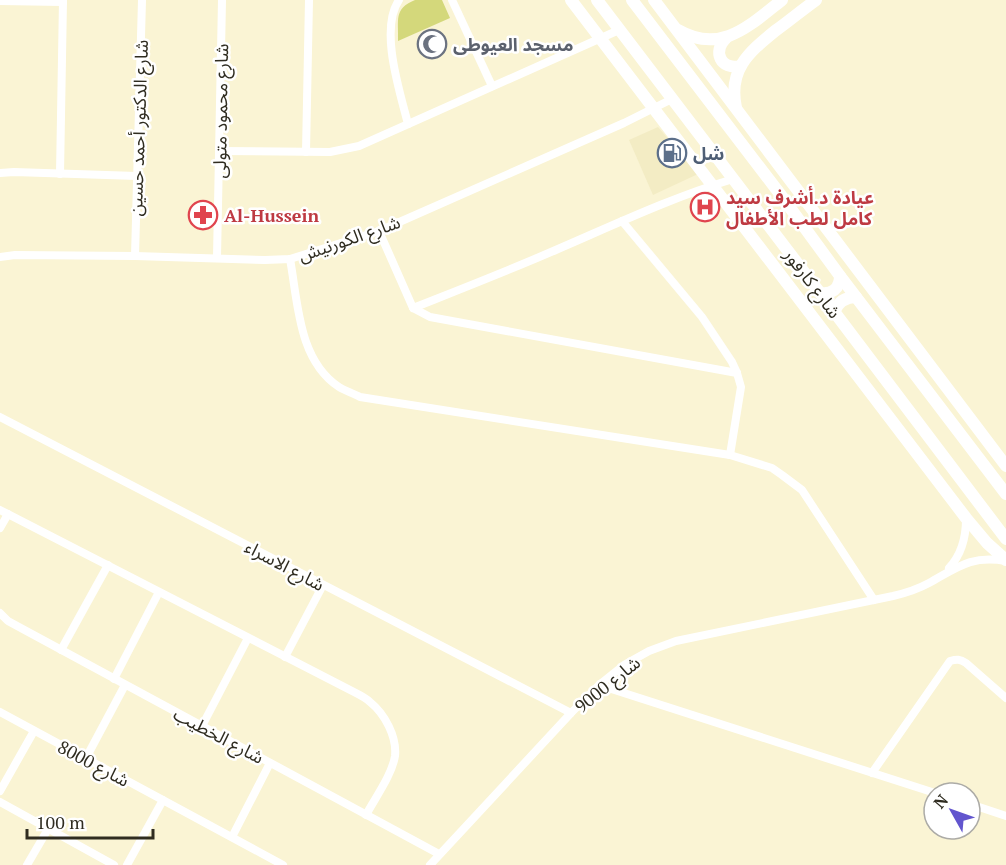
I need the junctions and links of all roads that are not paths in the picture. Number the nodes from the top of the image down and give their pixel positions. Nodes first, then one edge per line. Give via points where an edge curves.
1 (142, 0) edge
2 (222, 0) edge
3 (309, 0) edge
4 (399, 0) edge
5 (452, 0) edge
6 (571, 0) edge
7 (597, 0) edge
8 (632, 0) edge
9 (654, 0) edge
10 (783, 0) edge
11 (816, 0) edge
12 (0, 1) edge
13 (63, 1) edge
14 (675, 29) junction
15 (619, 30) junction
16 (600, 38) junction
17 (726, 38) junction
18 (740, 66) junction
19 (492, 86) junction
20 (672, 99) junction
21 (654, 108) junction
22 (736, 109) junction
23 (408, 124) junction
24 (219, 151) junction
25 (306, 152) junction
26 (781, 167) junction
27 (0, 173) edge
28 (60, 174) junction
29 (137, 176) junction
30 (734, 179) junction
31 (713, 185) junction
32 (780, 194) junction
33 (622, 221) junction
34 (379, 231) junction
35 (135, 256) junction
36 (0, 257) edge
37 (218, 258) junction
38 (290, 259) junction
39 (840, 276) junction
40 (820, 292) junction
41 (856, 297) junction
42 (413, 309) junction
43 (834, 312) junction
44 (930, 366) junction
45 (737, 373) junction
46 (939, 406) junction
47 (912, 414) junction
48 (0, 417) edge
49 (913, 449) junction
50 (730, 454) junction
51 (1006, 466) edge
52 (1006, 494) edge
53 (4, 512) edge
54 (966, 518) junction
55 (0, 528) edge
56 (1006, 539) edge
57 (1006, 560) edge
58 (108, 565) junction
59 (945, 573) junction
60 (323, 585) junction
61 (159, 592) junction
62 (874, 600) junction
63 (0, 613) edge
64 (248, 638) junction
65 (61, 650) junction
66 (285, 657) junction
67 (114, 679) junction
68 (125, 685) junction
69 (599, 685) junction
70 (1006, 698) edge
71 (0, 712) edge
72 (571, 713) junction
73 (202, 726) junction
74 (34, 731) junction
75 (86, 758) junction
76 (270, 763) junction
77 (872, 773) junction
78 (922, 789) edge
79 (0, 791) edge
80 (163, 800) junction
81 (0, 802) edge
82 (982, 808) edge
83 (366, 815) junction
84 (1006, 816) edge
85 (48, 828) junction
86 (232, 837) junction
87 (439, 854) junction
88 (27, 865) edge
89 (114, 865) edge
90 (127, 865) edge
91 (283, 865) edge
92 (430, 865) edge

1 - 29 street, شارع الدكتور أحمد حسين
2 - 24 street, شارع محمود متولى
3 - 25 street
4 - 23 street via 393,15 392,56
5 - 19 street
6 - 16 street
7 - 15 street, شارع كارفور
8 - 32 street, شارع كارفور
9 - 14 street
10 - 17 street
11 - 18 street via 755,47
12 - 13 street
13 - 28 street
14 - 17 street via 705,40
14 - 22 street
15 - 16 street
15 - 20 street, شارع كارفور
16 - 19 street
16 - 21 street
17 - 18 street via 719,47 720,59 729,66
18 - 22 street via 735,83
19 - 23 street
20 - 21 street, شارع الكورنيش
20 - 30 street, شارع كارفور
21 - 31 street
21 - 34 street, شارع الكورنيش
22 - 26 street
23 - 25 street via 359,146
24 - 25 street
24 - 37 street, شارع محمود متولى
26 - 32 street
26 - 44 street
27 - 28 street
28 - 29 street
29 - 35 street, شارع الدكتور أحمد حسين
30 - 31 street
30 - 40 street, شارع كارفور
31 - 33 street
31 - 49 street
32 - 39 street, شارع كارفور
33 - 42 street
33 - 45 street via 702,317 727,351
34 - 38 street, شارع الكورنيش
34 - 42 street
35 - 36 street, شارع الكورنيش
35 - 37 street, شارع الكورنيش
37 - 38 street, شارع الكورنيش
38 - 50 street via 309,352 322,372 339,387 360,397
39 - 40 street via 836,289
39 - 41 street, شارع كارفور
40 - 43 street, شارع كارفور
41 - 43 street via 842,300
41 - 46 street, شارع كارفور
42 - 45 street via 430,317
43 - 47 street, شارع كارفور
44 - 46 street
44 - 51 street
45 - 50 street via 741,387
46 - 52 street, شارع كارفور
47 - 49 street
47 - 56 street, شارع كارفور
48 - 60 street, شارع الاسراء
49 - 54 street
50 - 62 street via 772,468 802,490
53 - 55 street
53 - 58 street
54 - 57 street
54 - 59 street via 964,542
57 - 59 street, شارع 9000 via 982,559
58 - 61 street
58 - 65 street
59 - 62 street, شارع 9000 via 912,591
60 - 66 street
60 - 72 street, شارع الاسراء
61 - 64 street
61 - 67 street
62 - 69 street, شارع 9000 via 676,640 624,665
63 - 65 street, شارع الخطيب
64 - 66 street
64 - 73 street
65 - 67 street, شارع الخطيب
66 - 83 street via 354,692 384,718 395,755
67 - 68 street, شارع الخطيب
68 - 73 street, شارع الخطيب
68 - 75 street
69 - 72 street, شارع 9000
69 - 77 street
70 - 77 street via 966,663 950,661
71 - 74 street, شارع 8000
72 - 87 street, شارع 9000
73 - 76 street, شارع الخطيب
74 - 75 street, شارع 8000
74 - 79 street
75 - 80 street, شارع 8000
76 - 83 street, شارع الخطيب
76 - 86 street
77 - 78 street
80 - 86 street, شارع 8000
80 - 90 street
81 - 85 street
82 - 84 street
83 - 87 street, شارع الخطيب
85 - 88 street
85 - 89 street
86 - 91 street, شارع 8000
87 - 92 street, شارع 9000

